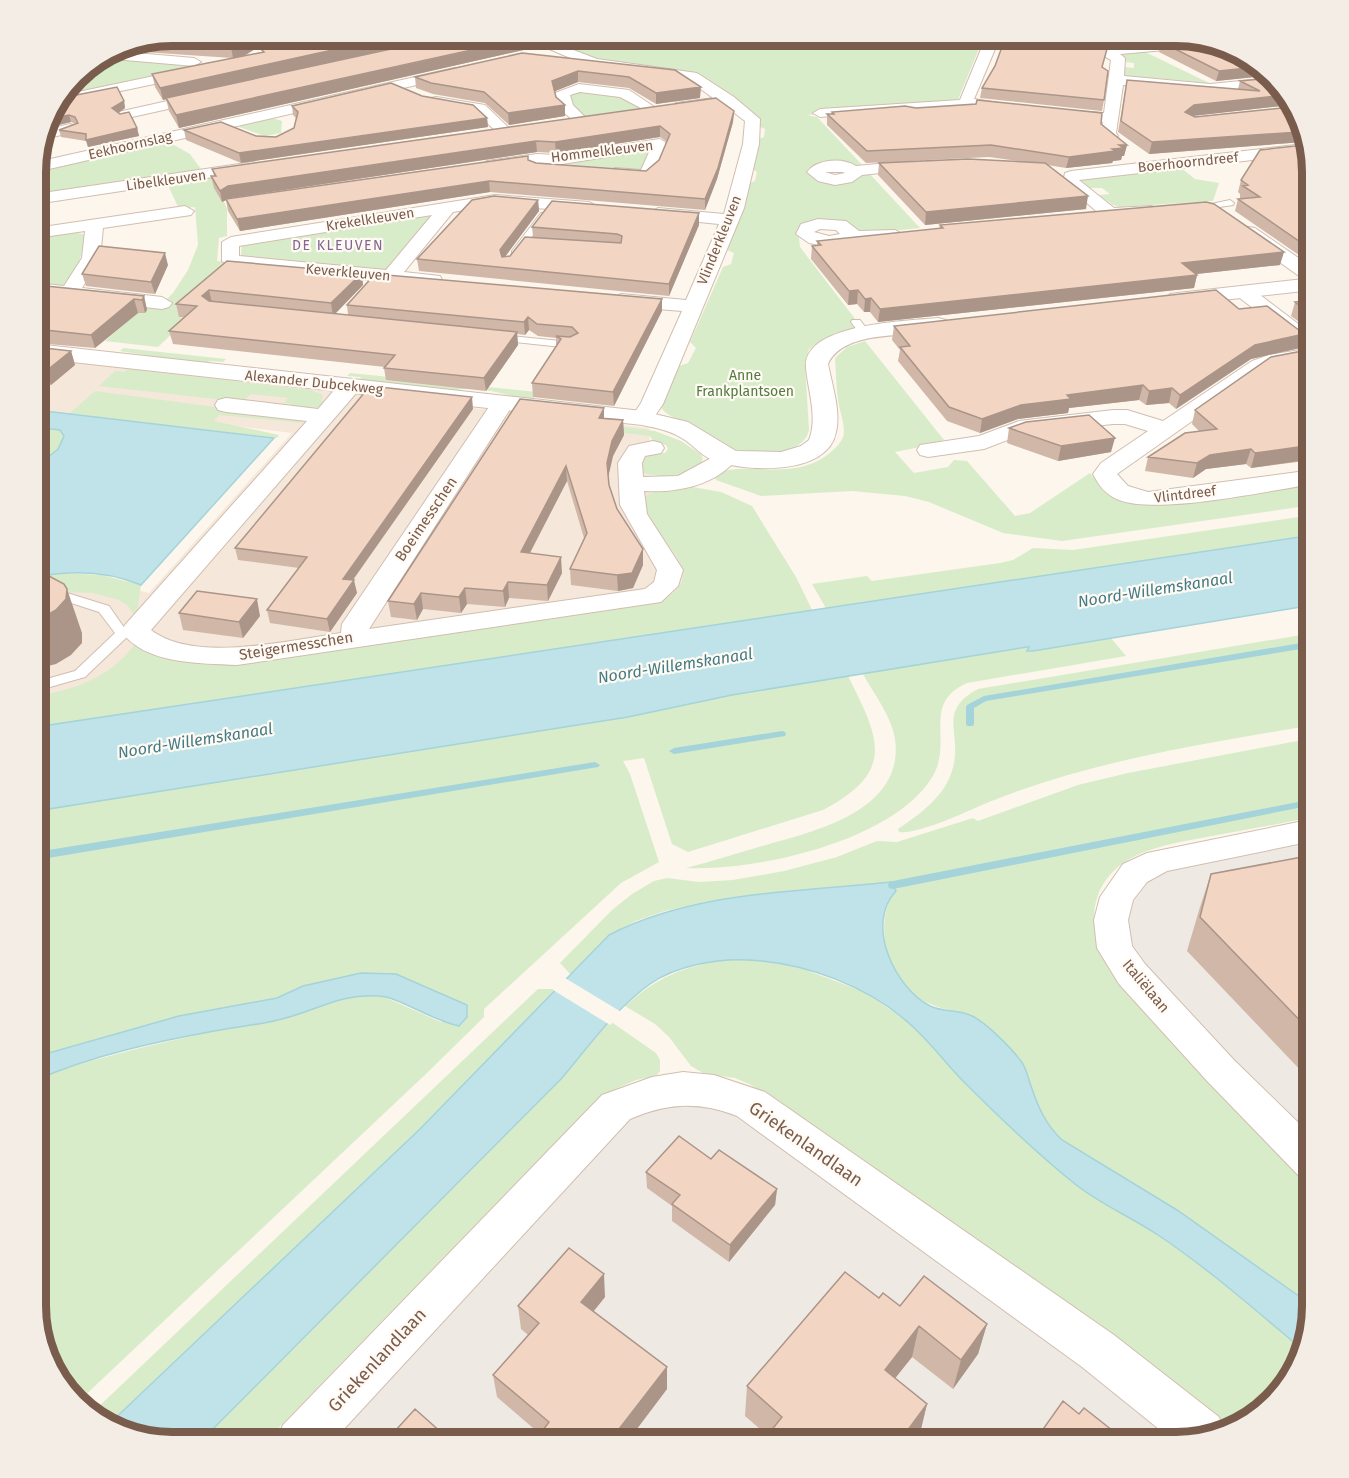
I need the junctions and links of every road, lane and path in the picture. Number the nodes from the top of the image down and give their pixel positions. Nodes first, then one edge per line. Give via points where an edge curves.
1 (270, 47) edge
2 (355, 47) edge
3 (393, 47) edge
4 (551, 47) edge
5 (989, 47) edge
6 (1144, 47) edge
7 (416, 49) junction
8 (556, 49) junction
9 (454, 52) edge
10 (535, 54) edge
11 (124, 56) edge
12 (255, 57) edge
13 (340, 58) edge
14 (377, 60) edge
15 (468, 75) edge
16 (1117, 80) junction
17 (1265, 83) edge
18 (394, 86) junction
19 (484, 90) edge
20 (227, 92) edge
21 (72, 96) edge
22 (729, 100) junction
23 (970, 104) junction
24 (480, 108) junction
25 (652, 110) junction
26 (1023, 110) edge
27 (1045, 112) edge
28 (275, 113) junction
29 (632, 113) edge
30 (820, 113) dead end
31 (123, 115) edge
32 (601, 118) edge
33 (1111, 118) junction
34 (581, 120) junction
35 (224, 124) junction
36 (559, 124) edge
37 (70, 129) edge
38 (287, 129) edge
39 (53, 133) edge
40 (243, 134) edge
41 (482, 135) edge
42 (1300, 150) edge
43 (47, 164) edge
44 (936, 164) edge
45 (272, 165) edge
46 (1152, 166) junction
47 (466, 169) edge
48 (532, 171) junction
49 (855, 171) dead end
50 (47, 197) edge
51 (510, 200) junction
52 (552, 203) junction
53 (1230, 203) dead end
54 (1199, 206) joint
55 (448, 207) junction
56 (1168, 208) edge
57 (611, 209) edge
58 (185, 211) dead end
59 (635, 211) edge
60 (1110, 214) junction
61 (1086, 216) edge
62 (729, 220) junction
63 (95, 224) junction
64 (47, 231) edge
65 (911, 233) edge
66 (850, 237) edge
67 (523, 243) junction
68 (535, 244) edge
69 (229, 251) joint
70 (506, 265) edge
71 (1302, 269) edge
72 (382, 278) junction
73 (448, 282) edge
74 (1302, 285) edge
75 (1244, 292) junction
76 (47, 293) edge
77 (70, 293) junction
78 (600, 297) edge
79 (1154, 302) edge
80 (162, 303) dead end
81 (691, 306) junction
82 (959, 323) edge
83 (489, 337) edge
84 (1302, 337) edge
85 (571, 345) edge
86 (47, 352) edge
87 (1302, 356) edge
88 (350, 386) junction
89 (503, 403) junction
90 (226, 405) dead end
91 (324, 416) junction
92 (642, 418) junction
93 (1165, 429) junction
94 (652, 448) dead end
95 (943, 452) dead end
96 (726, 457) junction
97 (1302, 479) edge
98 (632, 483) junction
99 (67, 597) edge
100 (129, 632) junction
101 (354, 637) junction
102 (47, 684) edge
103 (1302, 832) edge
104 (1302, 1152) edge
105 (1196, 1429) edge
106 (309, 1432) edge

1 - 12 street
2 - 13 street
3 - 7 street
4 - 8 street, Vlinderkleuven
5 - 23 street via 967,99
6 - 16 street via 1100,51 1118,58
7 - 9 street
7 - 14 street
8 - 10 street
8 - 22 street, Vlinderkleuven via 594,63 692,76
11 - 21 street via 207,66
15 - 18 street, Eekhoornslag via 450,73
16 - 17 street via 1210,88
16 - 33 street
18 - 24 street via 429,100
18 - 28 street, Eekhoornslag
19 - 24 street
20 - 31 street
22 - 25 street
22 - 62 street, Vlinderkleuven via 753,119 751,144
23 - 26 street
23 - 30 street
24 - 41 street via 510,131
25 - 29 street
25 - 34 street via 624,93 579,88 562,93 566,107
27 - 33 street
28 - 35 street, Eekhoornslag
28 - 38 street via 290,121
32 - 34 street
33 - 46 street via 1108,134
34 - 36 street
35 - 40 street
35 - 43 street, Eekhoornslag
37 - 39 street
42 - 46 street, Boerhoorndreef
44 - 49 street
45 - 50 street, Libelkleuven
46 - 60 street, Boerhoorndreef via 1063,174
47 - 48 street, Hommelkleuven
48 - 48 street, Hommelkleuven via 645,175 660,144 556,160
48 - 51 street
51 - 52 street, Krekelkleuven
51 - 55 street, Krekelkleuven
52 - 57 street, Krekelkleuven
52 - 67 lane
53 - 54 lane
54 - 71 street via 1217,210
55 - 69 street, Krekelkleuven via 231,242
55 - 72 street, Krekelkleuven
56 - 60 street
58 - 63 street
59 - 62 street
60 - 61 street
62 - 81 street, Vlinderkleuven
63 - 64 street
63 - 77 street via 91,258
65 - 66 street
67 - 68 lane
67 - 70 lane
69 - 72 street, Keverkleuven via 231,261
72 - 73 street, Keverkleuven
74 - 75 street
75 - 79 street
75 - 84 street
76 - 77 street
77 - 80 street
78 - 81 street
81 - 92 street, Vlinderkleuven via 652,404
82 - 96 street via 860,328 831,343 818,356 824,434 818,447 773,461
83 - 85 lane
86 - 88 street, Alexander Dubcekweg
87 - 93 street, Vlintdreef via 1259,365
88 - 89 street, Alexander Dubcekweg
88 - 91 street
89 - 92 street, Alexander Dubcekweg
89 - 101 street, Boeimesschen via 356,624
90 - 91 street
91 - 100 street
92 - 96 street, Alexander Dubcekweg via 692,433 709,449
93 - 95 street via 1127,417 1113,417 1019,428
93 - 97 street, Vlintdreef via 1109,468 1108,479 1120,491 1139,499 1155,499
94 - 98 street, Steigermesschen via 638,450 630,463
96 - 98 street via 685,483
98 - 101 street, Steigermesschen via 635,514 670,570 664,589 658,593 634,600
99 - 100 lane via 104,609
100 - 101 street, Steigermesschen via 162,646 196,654 237,656
100 - 102 lane via 80,674
103 - 104 street, Italiëlaan via 1159,861 1135,873 1117,897 1111,920 1115,948 1132,974
105 - 106 street, Griekenlandlaan via 1098,1351 751,1104 717,1090 678,1086 616,1107

